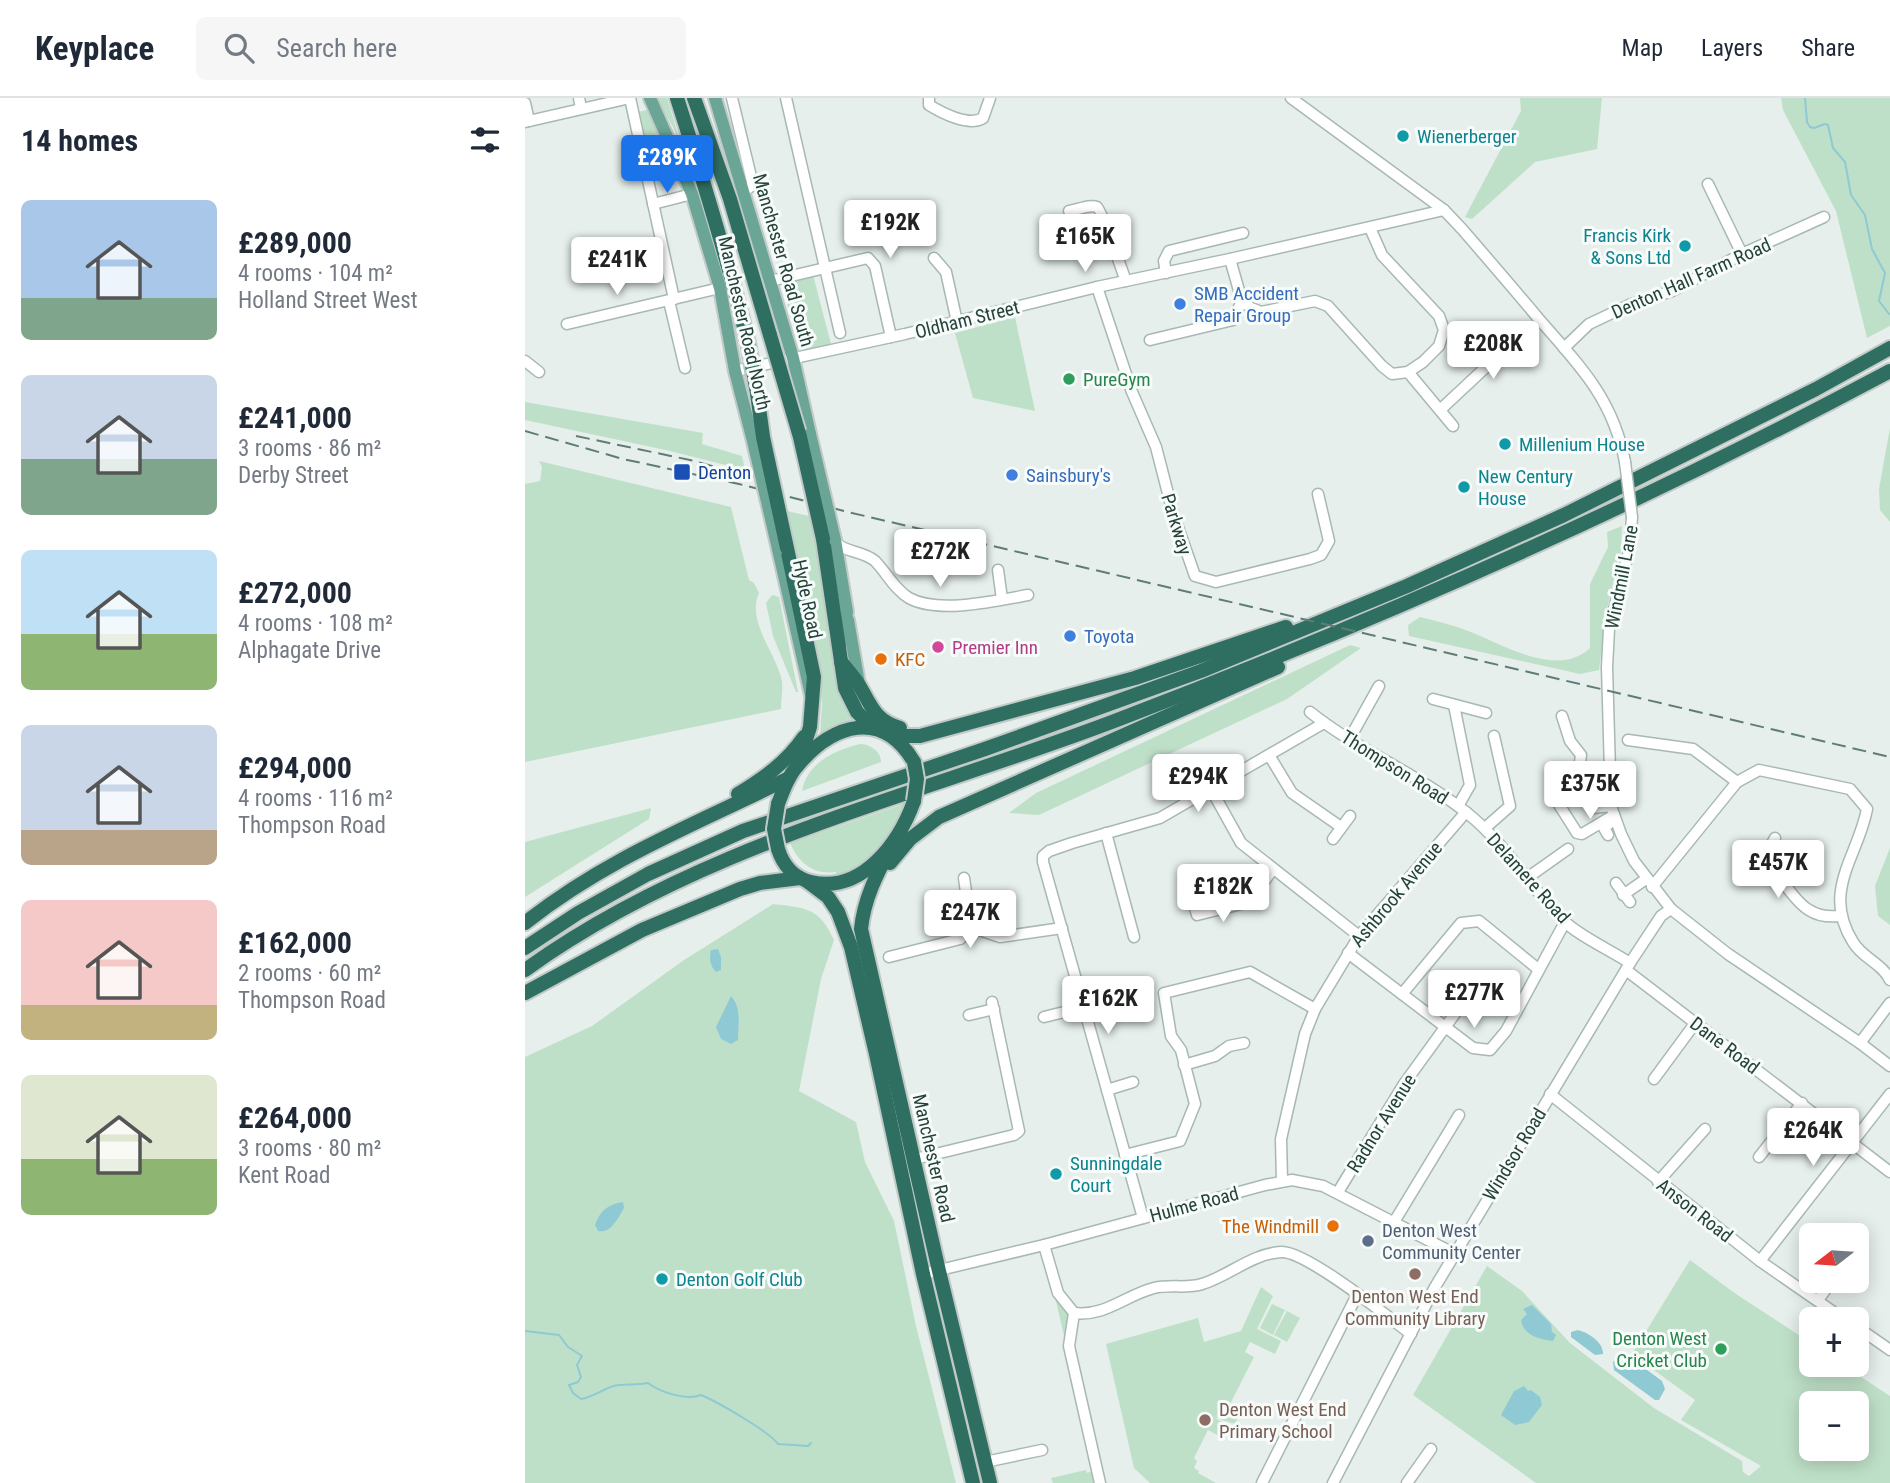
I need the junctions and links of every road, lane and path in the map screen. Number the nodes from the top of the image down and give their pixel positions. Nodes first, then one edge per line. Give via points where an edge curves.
1 (630, 98) edge
2 (650, 98) edge
3 (677, 98) edge
4 (694, 98) edge
5 (715, 98) edge
6 (732, 98) edge
7 (786, 98) edge
8 (929, 98) edge
9 (990, 98) edge
10 (1291, 98) edge
11 (525, 103) edge
12 (580, 103) edge
13 (527, 121) edge
14 (1708, 184) dead end
15 (744, 191) junction
16 (692, 194) junction
17 (653, 204) junction
18 (1444, 210) junction
19 (1069, 211) dead end
20 (1824, 217) dead end
21 (1370, 228) junction
22 (1243, 233) dead end
23 (1742, 254) junction
24 (934, 258) dead end
25 (1230, 260) junction
26 (826, 267) junction
27 (1167, 272) junction
28 (770, 281) junction
29 (1126, 281) junction
30 (1097, 287) junction
31 (720, 288) junction
32 (672, 300) junction
33 (1242, 301) junction
34 (957, 322) junction
35 (567, 324) dead end
36 (840, 333) dead end
37 (891, 337) junction
38 (1150, 340) dead end
39 (1472, 340) dead end
40 (1564, 348) junction
41 (1890, 348) edge
42 (793, 358) junction
43 (525, 361) edge
44 (685, 369) dead end
45 (735, 371) junction
46 (1890, 371) edge
47 (539, 372) dead end
48 (1408, 372) junction
49 (1440, 410) junction
50 (1453, 425) dead end
51 (810, 434) joint
52 (753, 441) joint
53 (1318, 494) dead end
54 (831, 541) junction
55 (783, 549) junction
56 (864, 555) junction
57 (840, 568) junction
58 (997, 570) dead end
59 (1407, 586) junction
60 (1028, 595) dead end
61 (1002, 599) junction
62 (847, 612) junction
63 (1337, 633) junction
64 (840, 655) junction
65 (860, 686) junction
66 (1379, 686) dead end
67 (1433, 699) dead end
68 (1454, 705) junction
69 (1310, 712) dead end
70 (1486, 713) dead end
71 (1562, 716) dead end
72 (1324, 723) junction
73 (810, 727) junction
74 (878, 728) junction
75 (919, 732) junction
76 (1494, 736) dead end
77 (1350, 738) junction
78 (1628, 740) dead end
79 (1269, 755) junction
80 (798, 765) junction
81 (789, 778) junction
82 (1737, 782) junction
83 (1211, 789) junction
84 (1558, 803) dead end
85 (1462, 809) junction
86 (1613, 814) junction
87 (1350, 816) dead end
88 (928, 818) junction
89 (907, 823) junction
90 (1341, 827) junction
91 (1485, 828) junction
92 (1106, 833) junction
93 (671, 834) junction
94 (1608, 835) dead end
95 (1775, 838) dead end
96 (1333, 839) dead end
97 (892, 845) junction
98 (1568, 849) dead end
99 (1272, 869) junction
100 (964, 878) dead end
101 (1527, 878) junction
102 (804, 880) junction
103 (1187, 880) dead end
104 (1649, 883) junction
105 (1616, 884) dead end
106 (1671, 909) junction
107 (1840, 916) junction
108 (1565, 922) junction
109 (525, 923) edge
110 (971, 927) junction
111 (1062, 928) junction
112 (1359, 936) junction
113 (1134, 937) dead end
114 (525, 948) edge
115 (1348, 953) junction
116 (889, 957) dead end
117 (1628, 966) junction
118 (1538, 969) junction
119 (525, 970) edge
120 (873, 980) junction
121 (1890, 980) edge
122 (1475, 986) dead end
123 (525, 993) edge
124 (1402, 994) junction
125 (1890, 1003) edge
126 (1084, 1007) junction
127 (1315, 1009) junction
128 (969, 1015) dead end
129 (1044, 1017) dead end
130 (1696, 1022) junction
131 (1444, 1026) junction
132 (1244, 1043) dead end
133 (1860, 1043) junction
134 (1184, 1065) junction
135 (1890, 1066) edge
136 (1654, 1079) dead end
137 (1133, 1082) dead end
138 (1107, 1090) junction
139 (1550, 1094) junction
140 (1890, 1094) edge
141 (1802, 1103) junction
142 (1459, 1115) dead end
143 (1705, 1129) dead end
144 (1852, 1143) junction
145 (1125, 1155) junction
146 (1759, 1157) dead end
147 (915, 1159) junction
148 (1890, 1172) edge
149 (1282, 1181) junction
150 (1658, 1182) junction
151 (1338, 1192) junction
152 (1143, 1218) junction
153 (1394, 1222) junction
154 (1044, 1245) junction
155 (1455, 1255) junction
156 (1760, 1261) junction
157 (939, 1271) junction
158 (923, 1274) junction
159 (1823, 1293) edge
160 (1357, 1295) junction
161 (1818, 1300) junction
162 (1827, 1307) edge
163 (1074, 1313) junction
164 (1411, 1334) junction
165 (1869, 1336) edge
166 (1890, 1350) edge
167 (947, 1380) junction
168 (1431, 1449) dead end
169 (1042, 1450) dead end
170 (985, 1462) junction
171 (973, 1483) edge
172 (990, 1483) edge
173 (1100, 1483) edge
174 (1262, 1483) edge
175 (1333, 1483) edge
176 (1407, 1483) edge

1 - 12 street
1 - 17 street
2 - 16 main road, Manchester Road North
3 - 55 highway, bridge via 748,343
4 - 54 highway, bridge via 730,199
5 - 15 main road, Manchester Road South
6 - 15 street via 753,185
7 - 26 street
8 - 9 street via 929,105 937,110 971,122 983,118
10 - 18 street, Windmill Lane
11 - 13 street
12 - 13 street
14 - 23 street
15 - 28 main road, Manchester Road South
16 - 17 street
16 - 31 main road, Manchester Road North
17 - 32 street
18 - 21 street, Oldham Street
18 - 40 street, Windmill Lane
19 - 29 street via 1094,206 1103,213
20 - 23 street, Denton Hall Farm Road
21 - 25 street, Oldham Street
21 - 48 street via 1382,255 1439,316 1444,330 1439,346
22 - 27 street via 1169,251 1164,261
23 - 40 street, Denton Hall Farm Road via 1672,291 1589,324
24 - 34 street via 946,272
25 - 27 street, Oldham Street
25 - 33 street
26 - 28 street
26 - 36 street
26 - 37 street via 867,258 876,266
27 - 29 street, Oldham Street
28 - 42 main road, Manchester Road South
29 - 30 street, Oldham Street
30 - 34 street, Oldham Street
30 - 53 street, Parkway via 1156,447 1195,576 1216,582 1321,555 1329,541
31 - 32 street
31 - 45 main road, Manchester Road North
32 - 35 street
32 - 44 street
33 - 38 street via 1233,320
33 - 48 street via 1261,312 1315,301 1328,306 1382,366 1392,374
34 - 37 street, Oldham Street
37 - 42 street, Oldham Street
39 - 49 street via 1487,358 1486,367
40 - 86 street, Windmill Lane, bridge via 1593,381 1621,436 1632,517 1630,547 1609,629
41 - 59 highway via 1576,509
42 - 45 street, Oldham Street
42 - 51 main road, Manchester Road South
43 - 47 street
45 - 52 main road, Manchester Road North
46 - 63 highway via 1653,492
48 - 49 street
49 - 50 street
51 - 54 main road, Hyde Road, bridge
52 - 55 main road, Hyde Road, bridge
54 - 56 street
54 - 57 main road, Hyde Road
54 - 64 highway
55 - 73 highway via 813,671
56 - 57 street via 851,556
56 - 61 street via 910,598 942,605
57 - 62 main road, Hyde Road
58 - 61 street
59 - 75 highway via 1135,678
59 - 114 highway via 1201,671 743,831 648,874
60 - 61 street
62 - 64 main road, Hyde Road
62 - 65 main road
63 - 88 highway via 1279,667 1111,743
63 - 119 highway via 1112,722 812,826 705,869 641,898
64 - 65 highway
64 - 74 highway, Hyde Road via 850,700 857,712
65 - 75 highway via 869,705 886,723
66 - 77 street
67 - 68 street
68 - 70 street
68 - 85 street via 1470,785
69 - 72 street, Thompson Road
71 - 86 street via 1570,741 1581,755 1577,784 1593,808
72 - 77 street, Thompson Road
72 - 79 street, Thompson Road
73 - 80 highway
73 - 93 highway via 785,761 767,776
74 - 75 highway via 903,736
74 - 80 highway via 838,733
74 - 89 highway, bridge via 907,750 914,762 917,779
76 - 91 street via 1510,806
77 - 85 street, Thompson Road
78 - 82 street via 1693,749
79 - 83 street, Thompson Road
79 - 90 street via 1292,793
80 - 81 highway
81 - 93 highway
81 - 102 highway, bridge via 774,829 781,860
82 - 104 street
82 - 107 street via 1759,770 1850,789 1863,801 1866,816 1844,870
83 - 92 street, Thompson Road via 1160,818
83 - 99 street via 1241,843
84 - 86 street via 1582,834
85 - 91 street, Delamere Road
85 - 112 street, Ashbrook Avenue
86 - 94 street via 1605,826
86 - 104 street, Windmill Lane
87 - 90 street
88 - 89 highway
88 - 120 highway via 887,867 872,898 867,918
89 - 97 highway
90 - 96 street
91 - 101 street, Delamere Road
92 - 111 street, Thompson Road via 1044,856
92 - 113 street
93 - 109 highway via 594,873
95 - 107 street via 1769,853 1772,866 1801,905 1812,912
97 - 102 highway via 848,880 830,884
97 - 120 highway, Manchester Road via 863,910 861,929
98 - 101 street
99 - 103 street via 1249,902 1197,915
99 - 112 street
100 - 110 street
101 - 108 street, Delamere Road
102 - 123 highway via 740,889 642,930
102 - 158 highway, Manchester Road via 828,897 851,947
104 - 105 street via 1626,898
104 - 106 street, Windmill Lane
106 - 117 street, Windsor Road via 1661,916
106 - 133 street, Windmill Lane via 1728,954
107 - 121 street via 1855,946 1882,967
108 - 117 street, Delamere Road
108 - 118 street
110 - 111 street via 1000,937
110 - 116 street via 960,939
111 - 126 street, Thompson Road
112 - 115 street, Ashbrook Avenue
115 - 124 street
115 - 127 street, Ashbrook Avenue
117 - 130 street, Dane Road
117 - 139 street, Windsor Road
118 - 124 street via 1479,921 1461,923
118 - 131 street via 1506,1031 1490,1050 1473,1048
120 - 147 highway, Manchester Road
122 - 131 street, Radnor Avenue
124 - 131 street
125 - 133 street
126 - 129 street
126 - 138 street, Thompson Road
127 - 134 street via 1250,972 1164,993 1171,1036
127 - 149 street, Ashbrook Avenue via 1281,1139
128 - 147 street via 993,1006 1019,1131
130 - 136 street
130 - 141 street, Dane Road
131 - 151 street, Radnor Avenue
132 - 134 street
133 - 135 street, Windmill Lane
134 - 145 street via 1195,1104 1180,1141
137 - 138 street
138 - 145 street, Thompson Road
139 - 150 street, Anson Road
139 - 155 street, Windsor Road
140 - 144 street
141 - 144 street, Dane Road
141 - 146 street
142 - 153 street
143 - 150 street
144 - 148 street, Dane Road
144 - 156 street
145 - 152 street, Thompson Road
147 - 157 highway, Manchester Road
149 - 151 street, Hulme Road via 1312,1183
149 - 152 street, Hulme Road
150 - 156 street, Anson Road
151 - 153 street, Hulme Road
152 - 154 street, Hulme Road
153 - 155 street, Hulme Road
154 - 157 street, Hulme Road
154 - 163 street via 1058,1293
155 - 164 street, Windsor Road
156 - 161 street, Anson Road
157 - 158 street, Hulme Road
157 - 167 highway via 934,1283 946,1339
157 - 170 highway, Manchester Road
158 - 167 highway, Manchester Road
159 - 161 street
160 - 163 street via 1322,1270 1283,1252 1248,1261 1202,1285 1156,1288 1104,1311
160 - 164 street
160 - 174 street
161 - 162 street, Anson Road
163 - 173 street via 1069,1346
164 - 175 street, Windsor Road
165 - 166 street
167 - 171 highway, Manchester Road
168 - 176 street
169 - 170 street
170 - 172 highway, Manchester Road

